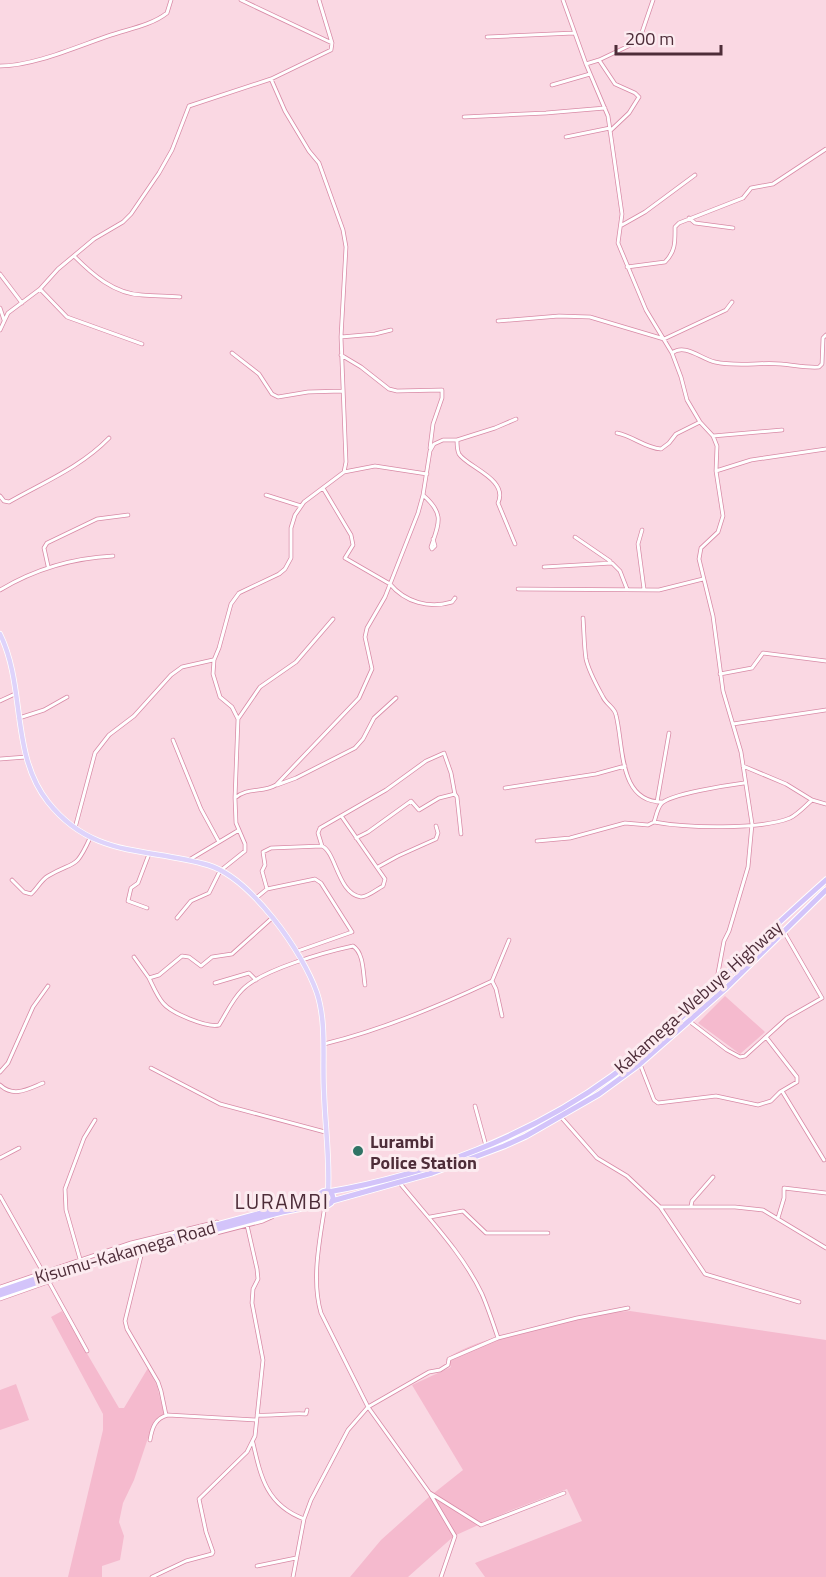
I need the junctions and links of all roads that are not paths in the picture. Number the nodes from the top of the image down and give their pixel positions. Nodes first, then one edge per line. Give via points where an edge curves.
1 (171, 0) edge
2 (241, 0) edge
3 (319, 0) edge
4 (563, 0) edge
5 (653, 0) edge
6 (574, 33) junction
7 (487, 37) dead end
8 (332, 44) junction
9 (599, 60) junction
10 (586, 64) junction
11 (0, 66) edge
12 (590, 74) junction
13 (271, 78) junction
14 (552, 85) dead end
15 (605, 108) junction
16 (464, 117) dead end
17 (610, 130) junction
18 (566, 137) dead end
19 (826, 149) edge
20 (695, 175) dead end
21 (689, 218) junction
22 (622, 225) junction
23 (734, 228) dead end
24 (74, 256) junction
25 (627, 267) junction
26 (0, 274) edge
27 (40, 289) junction
28 (180, 297) dead end
29 (732, 302) dead end
30 (22, 303) junction
31 (0, 308) edge
32 (4, 320) junction
33 (498, 321) dead end
34 (0, 330) edge
35 (392, 330) dead end
36 (826, 335) edge
37 (341, 337) junction
38 (664, 339) junction
39 (142, 344) dead end
40 (232, 353) dead end
41 (672, 353) junction
42 (341, 355) junction
43 (343, 391) junction
44 (516, 418) dead end
45 (700, 422) junction
46 (782, 430) dead end
47 (617, 433) dead end
48 (713, 436) junction
49 (109, 438) dead end
50 (457, 440) junction
51 (826, 449) edge
52 (429, 451) junction
53 (716, 471) junction
54 (344, 472) junction
55 (427, 474) junction
56 (323, 488) junction
57 (266, 495) dead end
58 (423, 495) junction
59 (0, 496) edge
60 (301, 506) junction
61 (128, 514) dead end
62 (642, 530) dead end
63 (575, 537) dead end
64 (433, 538) dead end
65 (515, 544) dead end
66 (113, 556) dead end
67 (612, 562) junction
68 (48, 566) junction
69 (544, 567) dead end
70 (703, 579) junction
71 (390, 584) junction
72 (518, 589) dead end
73 (627, 589) junction
74 (644, 589) junction
75 (0, 590) edge
76 (454, 598) dead end
77 (583, 618) dead end
78 (333, 619) dead end
79 (0, 634) edge
80 (214, 660) junction
81 (826, 661) edge
82 (720, 674) junction
83 (15, 693) junction
84 (67, 697) dead end
85 (396, 698) dead end
86 (0, 702) edge
87 (826, 711) edge
88 (19, 718) junction
89 (238, 718) junction
90 (733, 724) junction
91 (669, 733) dead end
92 (173, 740) dead end
93 (26, 757) junction
94 (0, 759) edge
95 (624, 766) junction
96 (743, 766) junction
97 (744, 783) junction
98 (276, 785) junction
99 (505, 788) dead end
100 (456, 795) junction
101 (236, 798) junction
102 (812, 800) junction
103 (657, 802) junction
104 (663, 802) junction
105 (826, 804) edge
106 (342, 817) junction
107 (654, 822) junction
108 (752, 824) junction
109 (436, 826) dead end
110 (75, 828) junction
111 (238, 830) junction
112 (461, 834) dead end
113 (90, 838) junction
114 (356, 838) junction
115 (537, 841) dead end
116 (219, 842) junction
117 (322, 846) junction
118 (149, 854) junction
119 (188, 861) junction
120 (378, 867) junction
121 (220, 871) junction
122 (12, 880) dead end
123 (826, 880) edge
124 (267, 889) junction
125 (826, 890) edge
126 (256, 898) junction
127 (147, 908) dead end
128 (177, 918) dead end
129 (272, 918) junction
130 (783, 930) junction
131 (508, 940) dead end
132 (296, 952) junction
133 (135, 957) dead end
134 (300, 960) junction
135 (149, 978) junction
136 (256, 980) junction
137 (492, 981) junction
138 (215, 983) dead end
139 (365, 985) dead end
140 (717, 985) junction
141 (48, 986) dead end
142 (502, 1016) dead end
143 (689, 1021) junction
144 (766, 1037) junction
145 (324, 1044) junction
146 (640, 1064) junction
147 (151, 1068) dead end
148 (0, 1072) edge
149 (43, 1083) dead end
150 (0, 1085) edge
151 (782, 1091) junction
152 (475, 1106) dead end
153 (561, 1117) junction
154 (95, 1120) dead end
155 (325, 1132) junction
156 (486, 1146) junction
157 (19, 1148) dead end
158 (0, 1158) edge
159 (824, 1160) dead end
160 (713, 1177) dead end
161 (399, 1182) junction
162 (328, 1192) junction
163 (826, 1193) edge
164 (320, 1196) junction
165 (0, 1197) edge
166 (332, 1201) junction
167 (324, 1204) junction
168 (660, 1207) junction
169 (691, 1207) junction
170 (282, 1212) junction
171 (244, 1217) junction
172 (430, 1217) junction
173 (778, 1218) junction
174 (247, 1225) junction
175 (548, 1233) dead end
176 (826, 1248) edge
177 (142, 1252) junction
178 (81, 1259) junction
179 (44, 1272) junction
180 (49, 1282) junction
181 (0, 1289) edge
182 (0, 1297) edge
183 (799, 1302) dead end
184 (628, 1308) dead end
185 (498, 1338) junction
186 (87, 1351) dead end
187 (368, 1407) junction
188 (307, 1410) dead end
189 (166, 1415) junction
190 (257, 1415) junction
191 (256, 1420) junction
192 (150, 1440) dead end
193 (254, 1443) junction
194 (429, 1492) junction
195 (564, 1493) dead end
196 (304, 1519) junction
197 (296, 1558) junction
198 (257, 1566) dead end
199 (152, 1577) edge
200 (293, 1577) edge
201 (441, 1577) edge

1 - 11 street via 167,13 153,21 63,51
2 - 8 street
3 - 8 street
4 - 6 street
5 - 9 street via 639,41
6 - 7 street
6 - 10 street
8 - 13 street via 328,52
9 - 10 street
9 - 17 street via 615,84 639,98
10 - 12 street
12 - 14 street
12 - 15 street
13 - 24 street via 189,106 172,150 137,207 123,222
13 - 37 street via 290,119 319,163 343,230 346,247
15 - 16 street
15 - 17 street
17 - 18 street
17 - 22 street
19 - 21 street via 773,183 751,188 743,198
20 - 22 street
21 - 23 street via 695,223
21 - 25 street via 675,227 676,245 668,260
22 - 25 street via 617,238
24 - 27 street
24 - 28 street via 93,275 113,286 141,295
25 - 38 street
26 - 30 street
27 - 30 street
27 - 39 street via 67,317
29 - 38 street via 726,310
30 - 32 street
31 - 32 street
32 - 34 street
33 - 38 street via 590,317
35 - 37 street
36 - 41 street via 819,367 716,362 683,349
37 - 42 street
38 - 41 street
40 - 43 street via 260,374 278,397
41 - 45 street via 687,400
42 - 43 street
42 - 52 street via 389,389 442,390
43 - 54 street
44 - 50 street
45 - 47 street via 676,434 661,449
45 - 48 street
46 - 48 street
48 - 53 street via 717,446
49 - 59 street via 82,462 9,502
50 - 52 street via 434,444
50 - 65 street via 461,456 496,485 498,503
51 - 53 street via 751,460
52 - 55 street
53 - 70 street via 723,516 718,532 700,552
54 - 55 street via 375,466
54 - 56 street
55 - 58 street
56 - 60 street
56 - 71 street via 354,543 345,558
57 - 60 street
58 - 64 street via 438,511
58 - 71 street
60 - 80 street via 291,528 289,564 279,574 234,597
61 - 68 street via 97,519 47,543 44,548
62 - 74 street via 638,544
63 - 67 street
66 - 68 street
67 - 69 street
67 - 73 street
68 - 75 street
70 - 74 street via 659,590
70 - 82 street via 713,616
71 - 76 street via 418,603 436,606
71 - 98 street via 367,628 365,637 372,669 363,691
72 - 73 street
73 - 74 street
77 - 95 street via 587,662 604,699 616,713
78 - 89 street via 296,662 260,687
79 - 83 main road via 9,656
80 - 89 street via 217,691
80 - 110 street via 182,667 171,675 134,716 101,744 95,753
81 - 82 street via 763,653 753,668
82 - 90 street
83 - 86 street
83 - 88 main road
84 - 88 street
85 - 98 street via 374,718 355,748
87 - 90 street
88 - 93 main road
89 - 101 street
90 - 96 street
91 - 103 street
92 - 116 street
93 - 94 street
93 - 110 main road via 48,802
95 - 99 street
95 - 103 street via 639,796
96 - 97 street
96 - 102 street
97 - 104 street
97 - 108 street
98 - 101 street
100 - 106 street via 444,753
100 - 112 street
100 - 114 street via 439,798 419,810 411,801
101 - 111 street
102 - 105 street
102 - 108 street via 792,817
103 - 104 street
104 - 107 street
106 - 114 street
106 - 117 street via 319,830
107 - 108 street via 720,827
107 - 115 street via 625,823 570,838
108 - 140 street via 748,867 724,941
109 - 120 street via 436,839
110 - 113 main road
111 - 116 street
111 - 121 street via 245,851
113 - 118 main road via 119,849
113 - 122 street via 78,862 48,876 31,894
114 - 120 street
116 - 119 street
117 - 120 street via 332,857 341,881 360,896 385,884
117 - 124 street via 271,848 263,852 262,871
118 - 119 main road
118 - 127 street via 128,901
119 - 121 main road
121 - 126 main road
121 - 128 street via 209,893 191,901
123 - 140 highway, Kakamega-Webuye Highway
124 - 126 street
124 - 132 street via 318,880 351,930
125 - 130 highway, Kakamega-Webuye Highway
126 - 129 main road
129 - 132 main road
129 - 135 street via 232,954 212,957 201,966 182,956 159,975
130 - 143 highway, Kakamega-Webuye Highway
130 - 144 street via 822,998 787,1018
131 - 137 street
132 - 134 main road
133 - 135 street
134 - 136 street
134 - 139 street via 353,945 361,957
134 - 145 main road via 317,994
135 - 136 street via 165,1006 216,1026 239,992
136 - 138 street via 249,973
137 - 142 street
137 - 145 street via 397,1022
140 - 156 highway, Kakamega-Webuye Highway via 612,1076 550,1114
141 - 148 street
143 - 144 street via 740,1057
143 - 146 highway, Kakamega-Webuye Highway
144 - 151 street via 797,1077 797,1082
145 - 155 main road
146 - 151 street via 658,1103 716,1096 755,1106 771,1101
146 - 153 highway, Kakamega-Webuye Highway
147 - 155 street via 220,1104
149 - 150 street via 23,1092
151 - 159 street
152 - 156 street
153 - 161 highway, Kakamega-Webuye Highway via 504,1146
153 - 168 street via 597,1158 627,1176
154 - 178 street via 65,1189 66,1210
155 - 162 main road
156 - 162 highway, Kakamega-Webuye Highway via 417,1172
157 - 158 street
160 - 169 street
161 - 166 highway, Kakamega-Webuye Highway
161 - 172 street
162 - 164 highway, Kisumu-Kakamega Road
162 - 166 highway
163 - 173 street via 784,1188
164 - 167 highway
164 - 171 highway, Kisumu-Kakamega Road
165 - 179 street
166 - 167 highway
167 - 170 highway
167 - 187 street via 318,1301
168 - 169 street
168 - 183 street via 705,1274
169 - 173 street via 763,1210
170 - 174 street
170 - 182 highway via 113,1257
171 - 178 street
171 - 181 highway, Kisumu-Kakamega Road
172 - 175 street via 463,1211 486,1233
172 - 185 street via 481,1293
173 - 176 street
174 - 177 street
174 - 190 street via 258,1279 252,1303 263,1360
177 - 180 street
177 - 189 street via 125,1321 158,1382
178 - 179 street
179 - 181 street
180 - 182 street
180 - 186 street
184 - 185 street
185 - 187 street via 448,1359 448,1365 440,1370 429,1372
187 - 194 street
187 - 196 street via 348,1430
188 - 190 street via 306,1414
189 - 191 street
189 - 192 street via 157,1421
190 - 191 street
191 - 193 street
193 - 196 street via 272,1497 287,1512
193 - 199 street via 199,1499 212,1554
194 - 195 street via 481,1525
194 - 201 street via 454,1536
196 - 197 street
197 - 198 street
197 - 200 street

